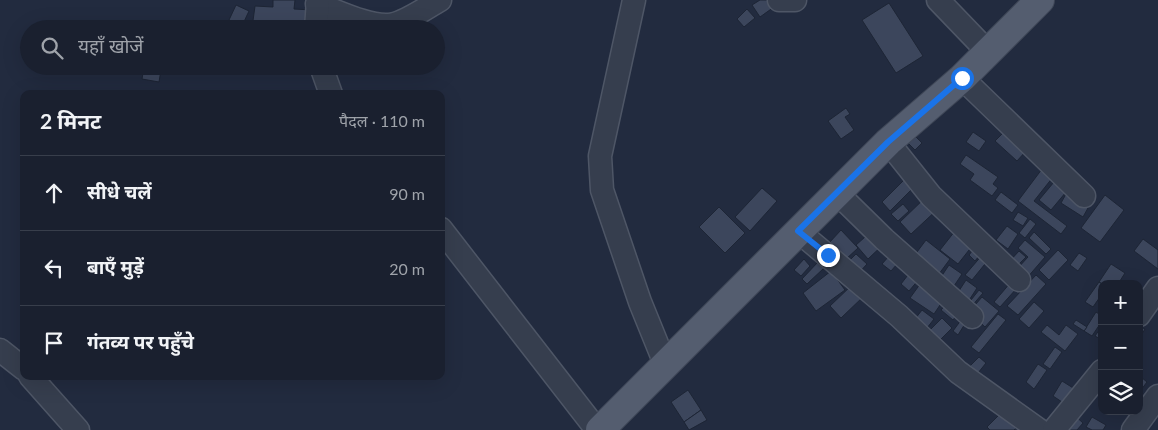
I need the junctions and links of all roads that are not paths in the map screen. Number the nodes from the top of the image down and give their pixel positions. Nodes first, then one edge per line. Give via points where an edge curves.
1 (440, 0) edge
2 (634, 0) edge
3 (779, 0) edge
4 (795, 0) edge
5 (938, 0) edge
6 (1040, 0) edge
7 (318, 2) edge
8 (317, 20) edge
9 (363, 20) edge
10 (403, 20) edge
11 (988, 52) junction
12 (324, 75) edge
13 (962, 78) junction
14 (330, 90) edge
15 (888, 142) junction
16 (837, 193) junction
17 (1084, 196) dead end
18 (798, 231) junction
19 (445, 234) edge
20 (1018, 280) dead end
21 (1158, 288) edge
22 (1143, 309) edge
23 (972, 316) dead end
24 (0, 350) edge
25 (666, 366) junction
26 (20, 367) edge
27 (1098, 376) edge
28 (34, 380) edge
29 (1158, 396) edge
30 (78, 430) edge
31 (599, 430) edge
32 (1039, 430) edge
33 (1054, 430) edge
34 (1133, 430) edge

1 - 10 street
2 - 25 street via 600,156 602,190 640,302
3 - 4 street
5 - 11 street
6 - 11 main road
7 - 8 street
7 - 9 street
11 - 13 main road
12 - 14 street
13 - 15 main road
13 - 17 street
15 - 16 main road
15 - 20 street via 931,196
16 - 18 main road
16 - 23 street
18 - 25 main road
18 - 32 street via 899,316 958,372
19 - 31 street
21 - 22 street
24 - 26 street
25 - 31 main road
27 - 33 street
28 - 30 street
29 - 34 street

